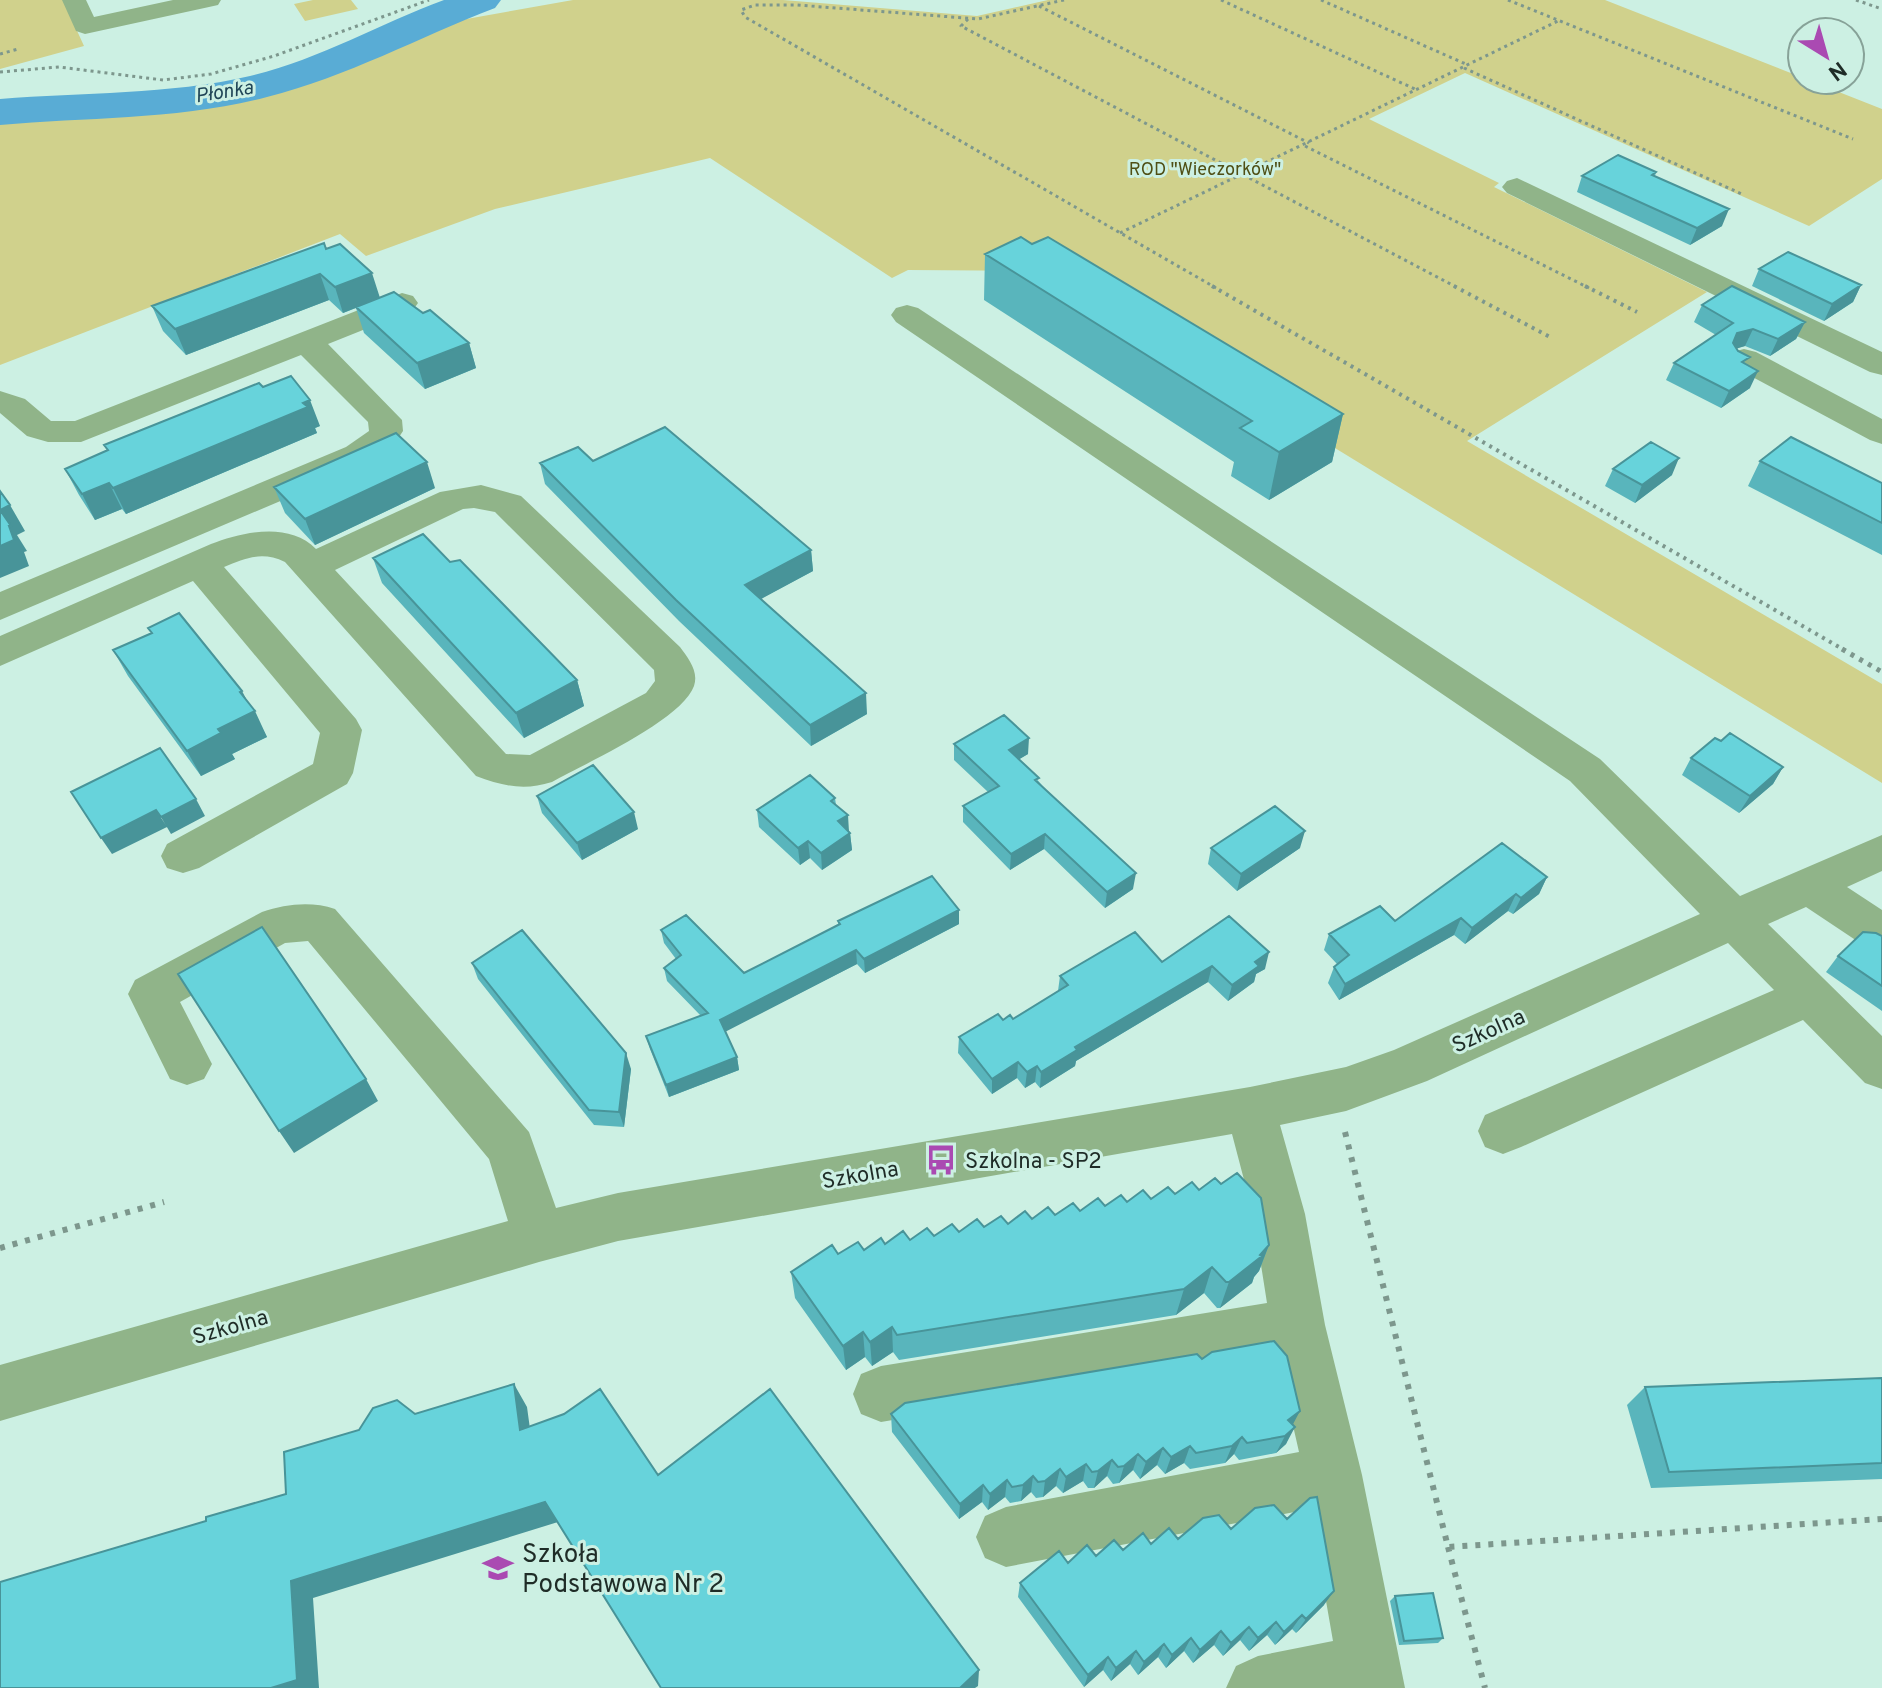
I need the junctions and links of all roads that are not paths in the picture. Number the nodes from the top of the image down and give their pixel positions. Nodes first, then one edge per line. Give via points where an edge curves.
1 (74, 0) edge
2 (209, 0) edge
3 (1517, 187) dead end
4 (402, 303) edge
5 (907, 315) dead end
6 (306, 341) junction
7 (1744, 359) edge
8 (1882, 365) edge
9 (0, 401) edge
10 (1882, 433) edge
11 (199, 563) junction
12 (311, 566) junction
13 (0, 607) edge
14 (0, 652) edge
15 (1882, 852) edge
16 (183, 856) dead end
17 (1810, 886) junction
18 (1734, 920) junction
19 (1882, 934) edge
20 (1811, 995) junction
21 (187, 1064) dead end
22 (1882, 1068) edge
23 (1250, 1109) junction
24 (1503, 1131) dead end
25 (539, 1237) junction
26 (1298, 1325) junction
27 (0, 1393) edge
28 (881, 1394) dead end
29 (1333, 1475) junction
30 (1006, 1537) dead end
31 (1371, 1676) edge
32 (1258, 1688) edge

1 - 2 street via 85,26
3 - 8 street
4 - 6 street
5 - 18 street via 1585,770
6 - 9 street via 81,431 53,435 38,430
6 - 13 street via 385,420 379,441 358,455
7 - 10 street
11 - 12 street via 262,541 283,545
11 - 14 street
11 - 16 street via 341,730 332,773
12 - 12 street via 491,765 511,772 537,771 660,703 675,684 674,668 666,657 508,504 493,497 453,500
15 - 17 street, Szkolna
17 - 18 street, Szkolna
17 - 19 street
18 - 20 street
18 - 23 street, Szkolna via 1410,1066 1346,1089
20 - 22 street
20 - 24 street
21 - 25 street via 152,994 278,925 319,922 511,1148
23 - 25 street, Szkolna via 649,1212
23 - 26 street via 1279,1214
25 - 27 street, Szkolna
26 - 28 street
26 - 29 street
29 - 30 street
29 - 31 street
31 - 32 street

